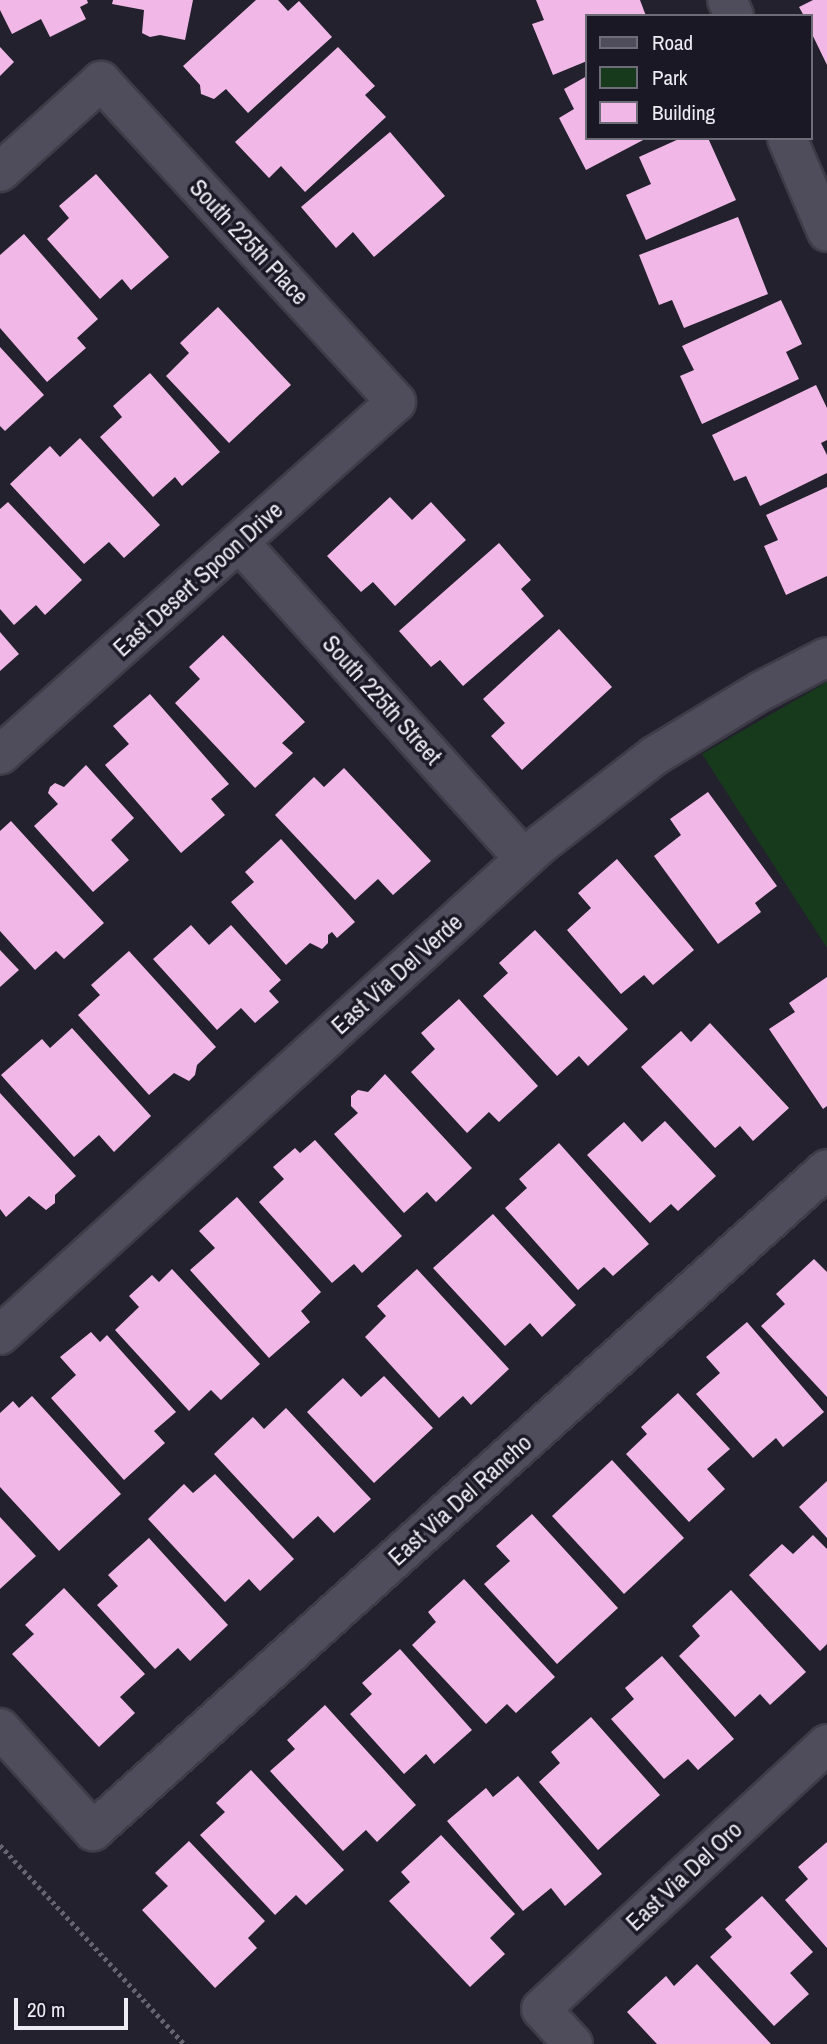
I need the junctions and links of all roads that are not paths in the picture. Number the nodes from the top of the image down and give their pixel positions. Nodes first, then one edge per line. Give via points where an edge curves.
1 (788, 140) edge
2 (0, 172) edge
3 (818, 186) edge
4 (827, 232) edge
5 (396, 402) joint
6 (239, 542) junction
7 (827, 657) edge
8 (0, 755) edge
9 (524, 858) junction
10 (826, 1169) edge
11 (0, 1335) edge
12 (0, 1728) edge
13 (827, 1744) edge
14 (573, 2044) edge

1 - 3 street
2 - 5 street, South 225th Place via 101,81
3 - 4 street
5 - 6 street, East Desert Spoon Drive
6 - 8 street, East Desert Spoon Drive
6 - 9 street, South 225th Street
7 - 9 street, East Via Del Verde via 654,756
9 - 11 street, East Via Del Verde
10 - 12 street, East Via Del Rancho via 93,1831
13 - 14 street, East Via Del Oro via 541,2009

